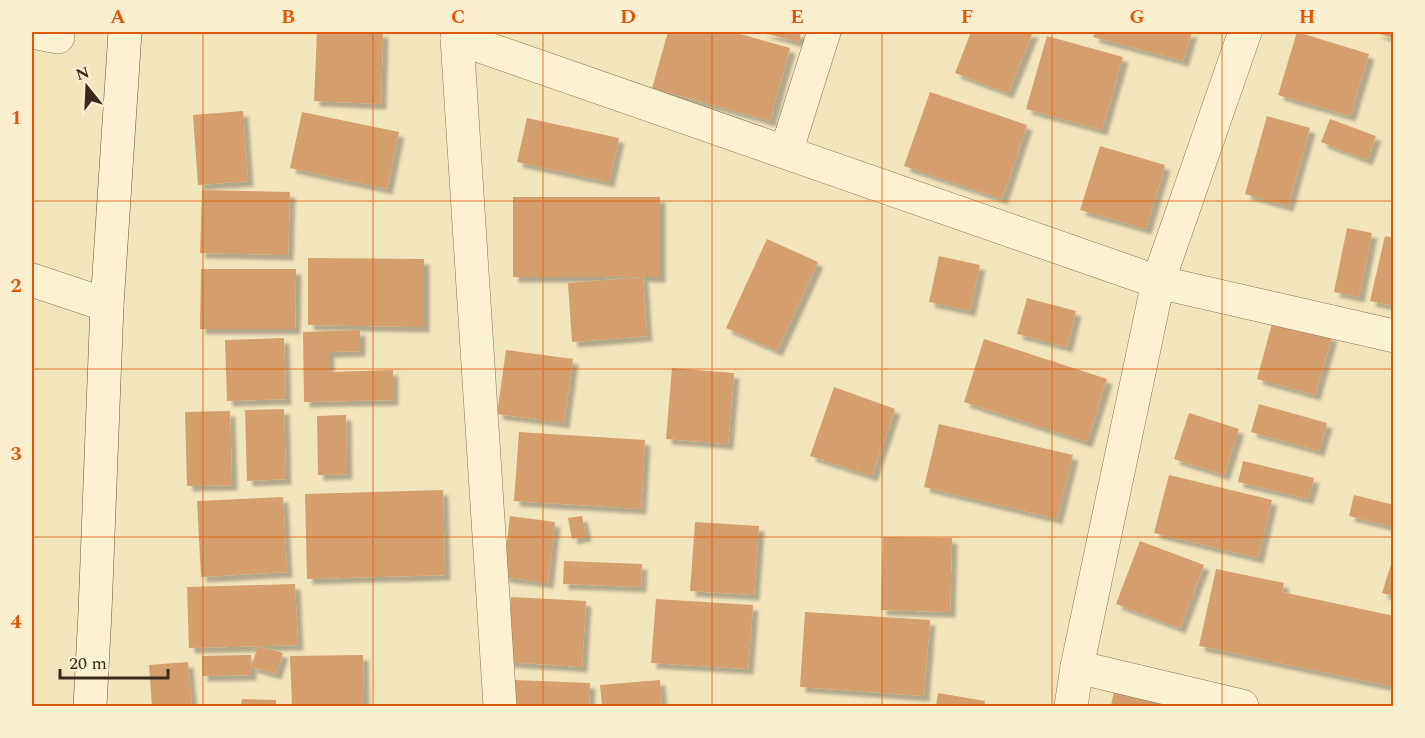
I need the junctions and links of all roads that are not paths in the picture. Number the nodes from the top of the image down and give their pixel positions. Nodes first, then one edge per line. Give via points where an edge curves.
1 (125, 32) edge
2 (824, 32) edge
3 (1245, 32) edge
4 (458, 34) edge
5 (786, 152) junction
6 (32, 280) edge
7 (1158, 282) junction
8 (107, 305) junction
9 (1394, 336) edge
10 (1077, 667) junction
11 (90, 706) edge
12 (500, 706) edge
13 (1071, 706) edge
14 (1242, 706) edge

1 - 8 street
2 - 5 street
3 - 7 street
4 - 5 street
4 - 12 street
5 - 7 street
6 - 8 street
7 - 9 street
7 - 10 street
8 - 11 street
10 - 13 street
10 - 14 street

